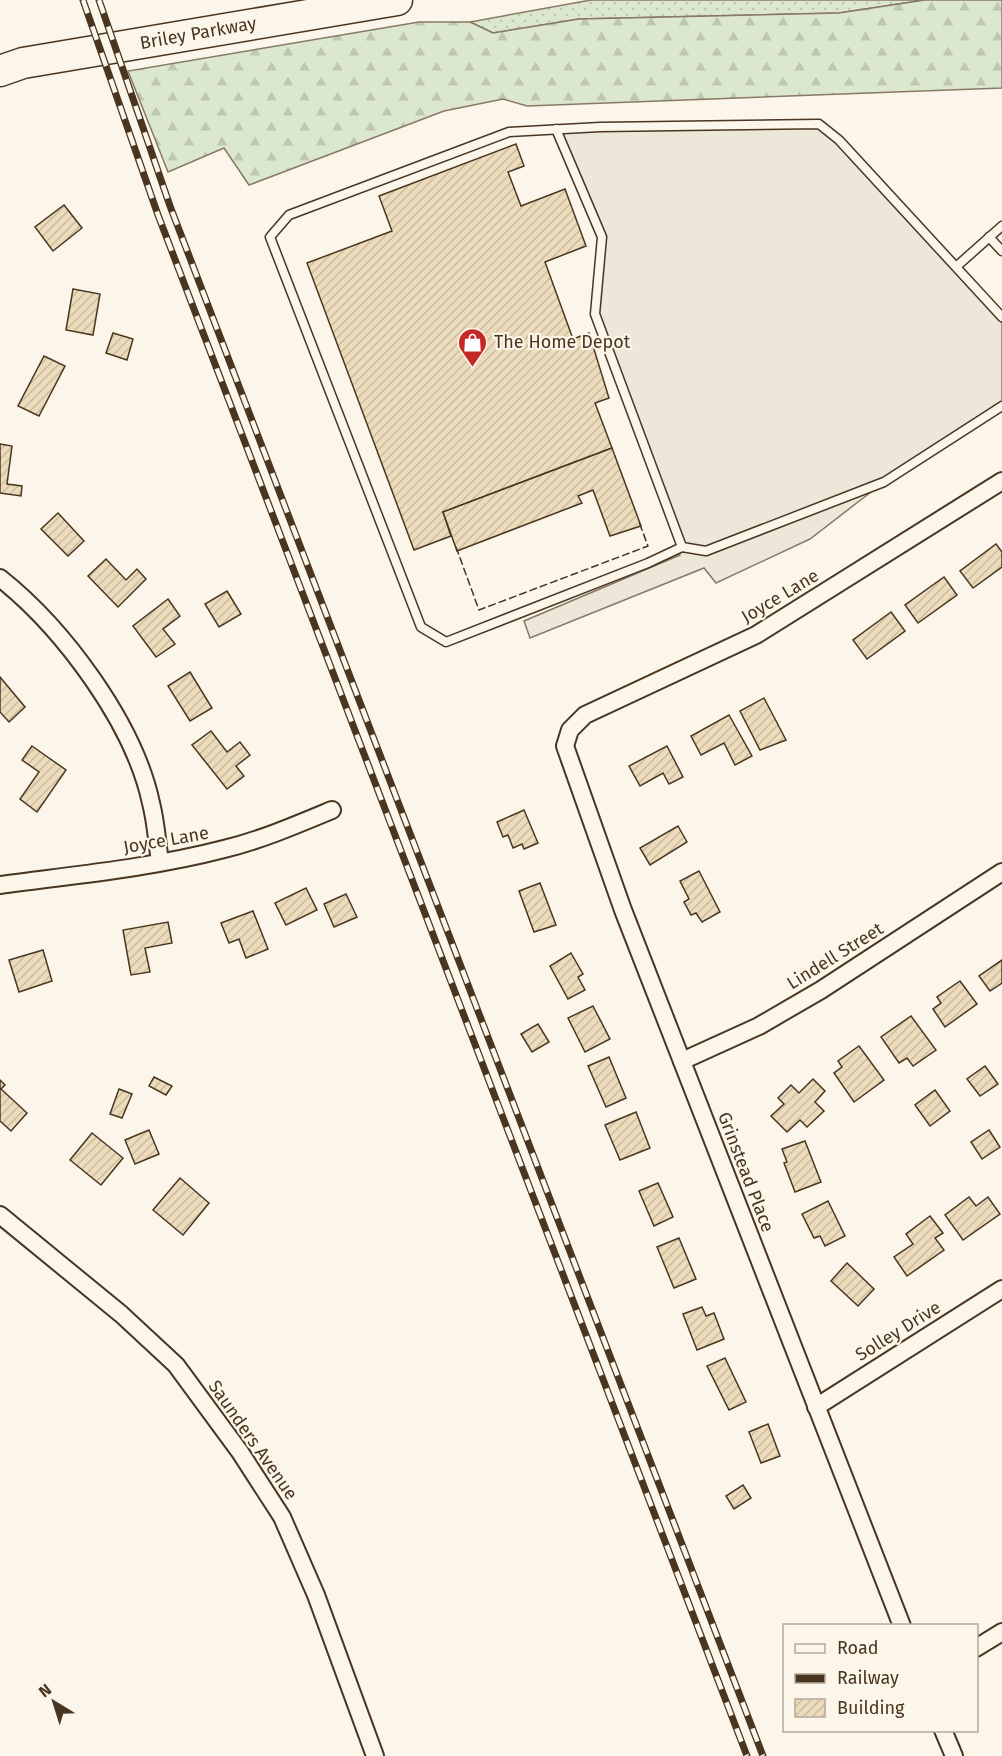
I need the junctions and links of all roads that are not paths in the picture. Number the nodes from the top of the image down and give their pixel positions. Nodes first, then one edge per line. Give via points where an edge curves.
1 (397, 0) edge
2 (0, 71) edge
3 (556, 129) junction
4 (1002, 225) edge
5 (989, 237) junction
6 (1002, 251) edge
7 (957, 266) junction
8 (1002, 317) edge
9 (1002, 406) edge
10 (1002, 481) edge
11 (682, 547) junction
12 (0, 578) edge
13 (570, 730) joint
14 (332, 810) dead end
15 (160, 862) junction
16 (1002, 872) edge
17 (0, 885) edge
18 (682, 1061) junction
19 (0, 1215) edge
20 (1002, 1289) edge
21 (816, 1407) junction
22 (901, 1624) edge
23 (1002, 1632) edge
24 (978, 1647) edge
25 (944, 1732) edge
26 (375, 1756) edge
27 (954, 1756) edge

1 - 2 highway, Briley Parkway via 23,63
3 - 7 lane via 819,124 839,140
3 - 11 lane via 602,237 595,314
3 - 11 lane via 509,132 289,215 270,237 421,627 446,642
4 - 5 lane
5 - 6 lane
5 - 7 lane
7 - 8 lane
9 - 11 lane via 884,483 706,551
10 - 13 street, Joyce Lane via 756,634 585,715
12 - 15 street via 78,657 124,728 151,802
13 - 18 street, Grinstead Place via 566,746 623,910
14 - 15 street, Joyce Lane via 270,836
15 - 17 street, Joyce Lane
16 - 18 street, Lindell Street via 821,990 759,1026
18 - 21 street, Grinstead Place
19 - 26 street, Saunders Avenue via 121,1314 176,1365 240,1452 282,1517 316,1595
20 - 21 street, Solley Drive
21 - 22 street, Grinstead Place
23 - 24 street
25 - 27 street

